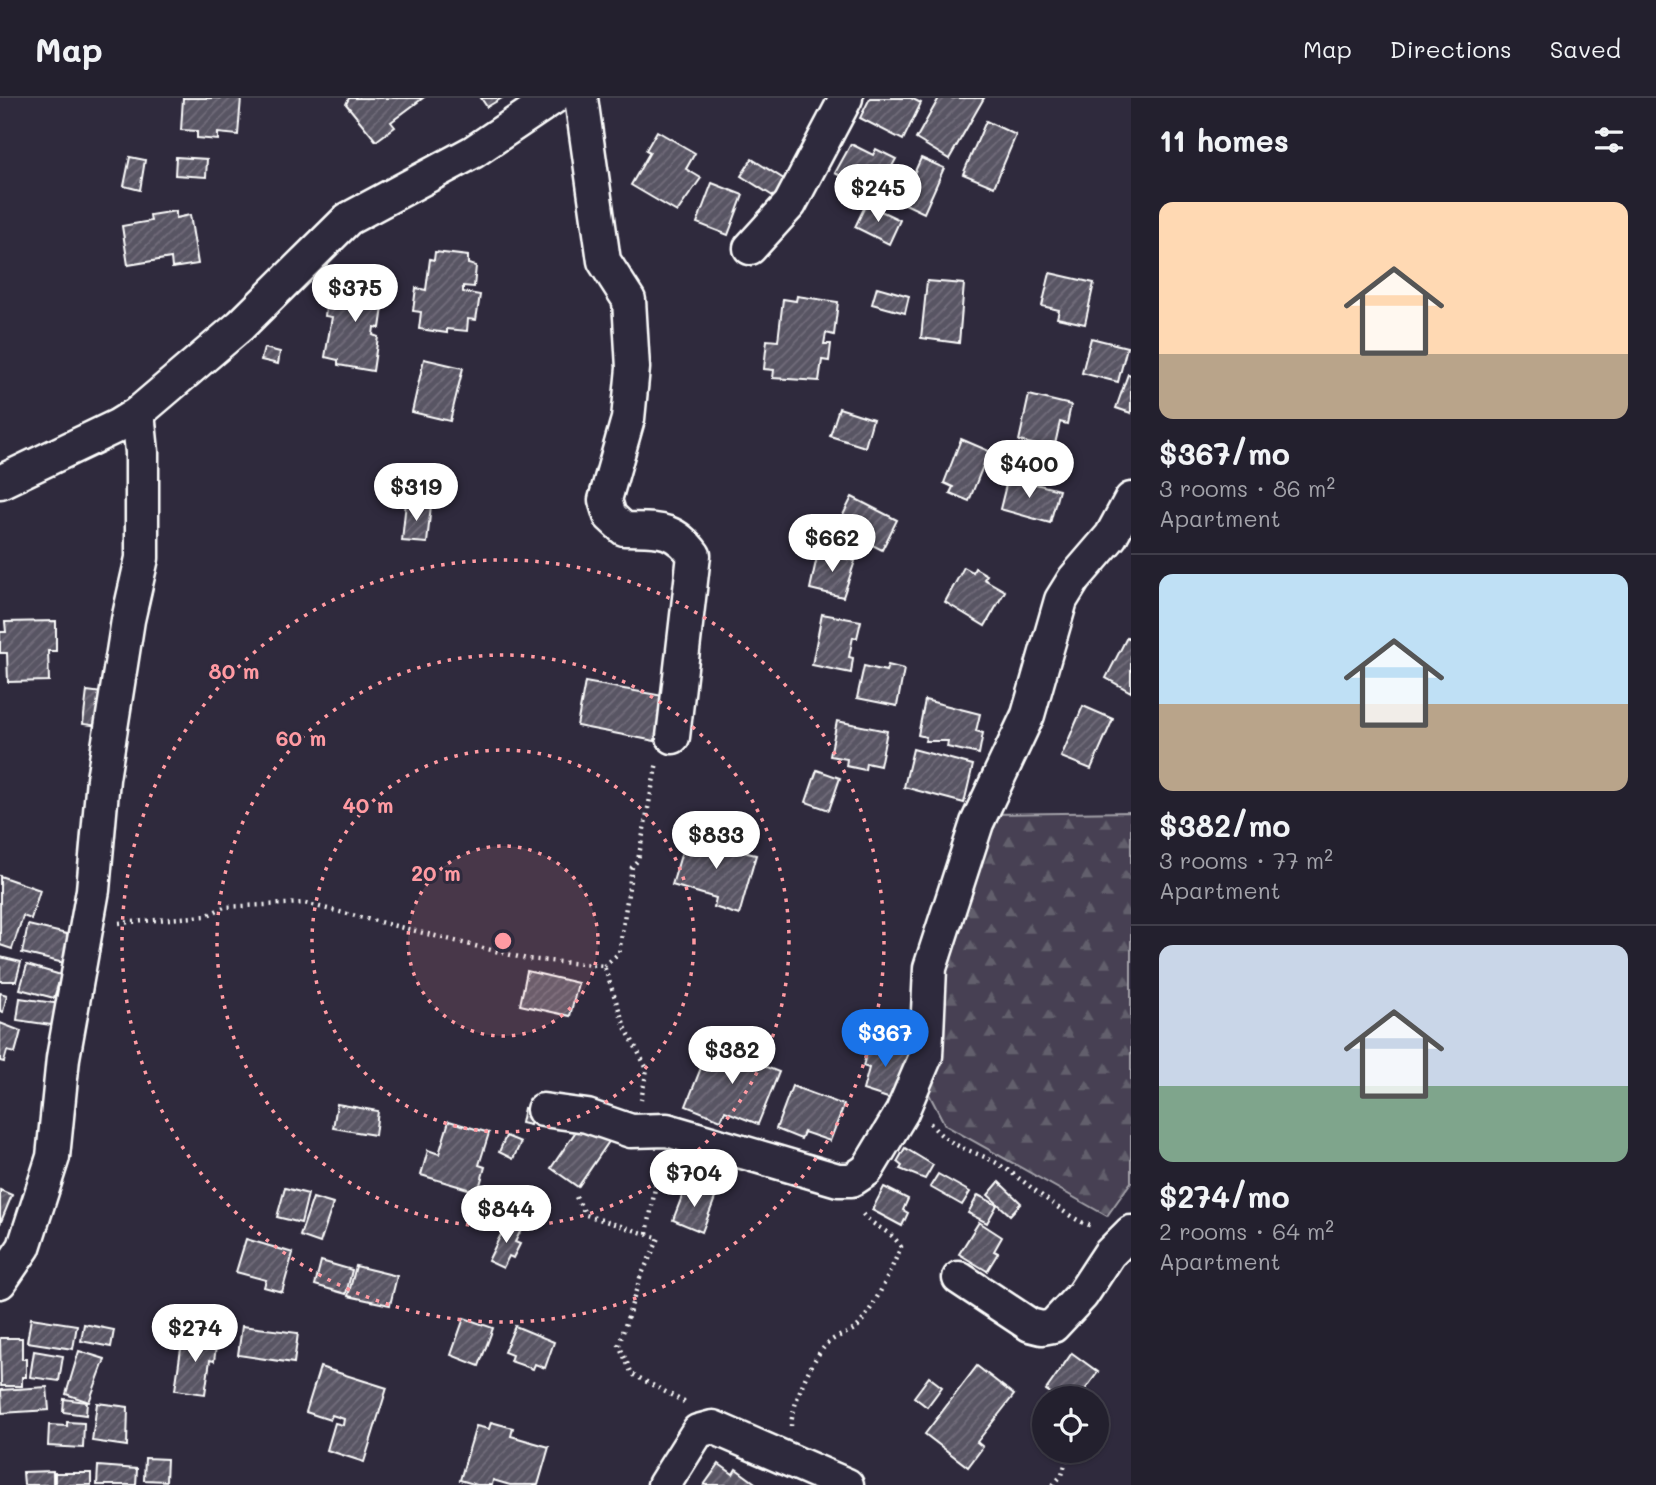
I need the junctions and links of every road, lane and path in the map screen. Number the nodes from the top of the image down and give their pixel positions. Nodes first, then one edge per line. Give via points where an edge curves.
1 (553, 98) edge
2 (581, 98) edge
3 (846, 98) edge
4 (750, 248) dead end
5 (138, 413) junction
6 (0, 482) edge
7 (1131, 499) edge
8 (673, 737) joint
9 (87, 921) junction
10 (604, 966) junction
11 (908, 1096) junction
12 (543, 1110) dead end
13 (645, 1131) junction
14 (852, 1180) junction
15 (576, 1197) dead end
16 (1099, 1226) dead end
17 (1131, 1232) edge
18 (647, 1234) junction
19 (959, 1278) dead end
20 (0, 1282) edge
21 (713, 1427) junction
22 (788, 1462) junction
23 (1066, 1463) edge
24 (664, 1485) edge
25 (847, 1485) edge
26 (1053, 1485) edge

1 - 5 street via 473,152 348,219 241,325
2 - 8 street via 604,261 629,300 633,368 628,419 605,500 610,516 624,529 665,530 681,537 694,555
3 - 4 street via 790,204
5 - 6 street
5 - 9 street via 142,558 103,779
7 - 11 street via 1111,536 1062,600 1028,715 977,823 930,968 926,1056
8 - 10 path via 660,746 638,860 632,867 619,953
9 - 10 path via 127,924 206,916 224,907 304,903 527,960
9 - 20 street via 62,1058 53,1157 24,1247
10 - 13 path via 625,1027 647,1069 641,1101
11 - 14 street via 867,1170
11 - 16 path via 939,1134 963,1151 992,1161 1088,1226
12 - 13 street
13 - 14 street via 667,1130 755,1158
13 - 18 path via 658,1171
14 - 22 path via 854,1200 864,1218 895,1236 901,1247 885,1285 858,1327 830,1341 810,1369 791,1416
15 - 18 path via 586,1215
17 - 19 street via 1053,1326 1030,1325
18 - 21 path via 659,1238 640,1278 619,1345 632,1374 692,1406
21 - 22 street
21 - 24 street via 698,1431
22 - 25 street
23 - 26 path

